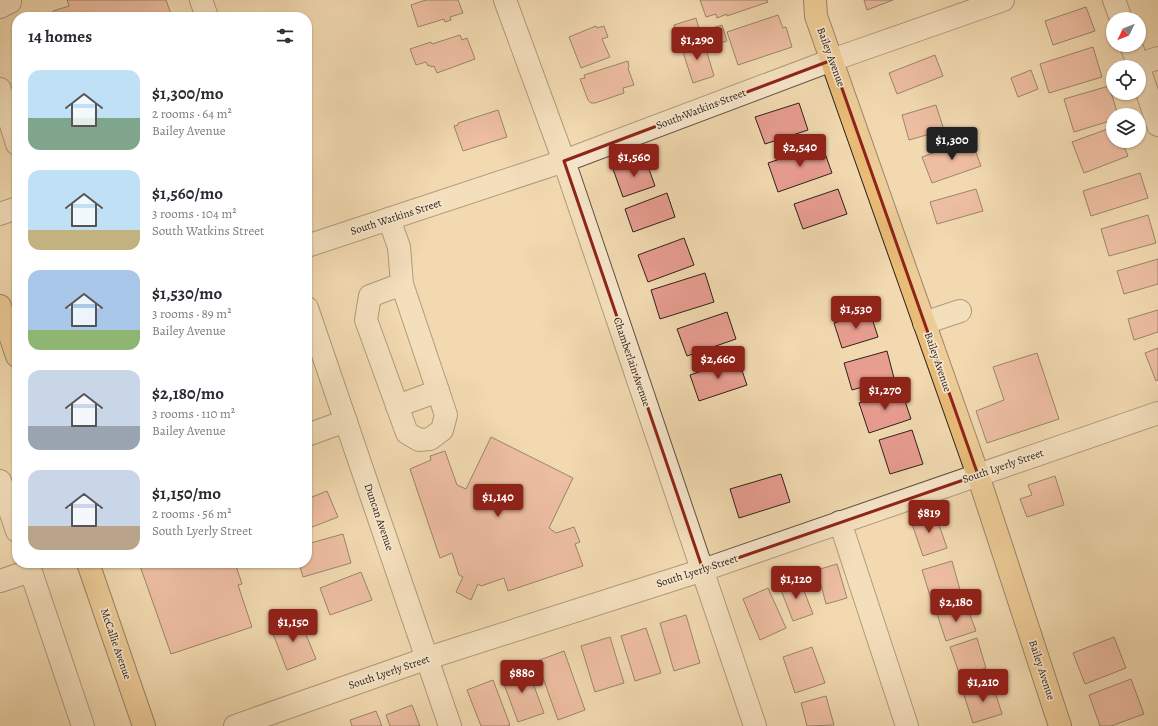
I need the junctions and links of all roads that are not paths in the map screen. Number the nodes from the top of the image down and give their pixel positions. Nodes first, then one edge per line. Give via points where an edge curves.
1 (202, 0) edge
2 (505, 0) edge
3 (1003, 0) edge
4 (1114, 0) edge
5 (813, 6) edge
6 (969, 6) edge
7 (206, 12) edge
8 (1118, 12) edge
9 (832, 60) junction
10 (1146, 77) edge
11 (0, 89) edge
12 (1158, 126) edge
13 (12, 128) edge
14 (564, 161) junction
15 (12, 210) edge
16 (0, 214) edge
17 (389, 219) junction
18 (312, 244) edge
19 (402, 284) junction
20 (0, 306) edge
21 (960, 311) dead end
22 (312, 322) edge
23 (924, 323) junction
24 (12, 349) edge
25 (438, 391) junction
26 (397, 406) junction
27 (1158, 413) edge
28 (346, 421) junction
29 (312, 433) edge
30 (978, 475) junction
31 (0, 481) edge
32 (12, 516) edge
33 (840, 522) junction
34 (27, 568) edge
35 (29, 568) edge
36 (90, 568) edge
37 (703, 570) junction
38 (0, 581) edge
39 (428, 658) junction
40 (266, 721) edge
41 (83, 726) edge
42 (144, 726) edge
43 (235, 726) edge
44 (450, 726) edge
45 (755, 726) edge
46 (907, 726) edge
47 (1060, 726) edge

1 - 7 street
2 - 14 street, Chamberlain Avenue
3 - 6 street, South Watkins Street
4 - 8 street
5 - 9 main road, Bailey Avenue
6 - 9 street, South Watkins Street
9 - 14 street, South Watkins Street
9 - 23 main road, Bailey Avenue
10 - 12 street
11 - 13 street
14 - 17 street, South Watkins Street
14 - 37 street, Chamberlain Avenue
15 - 16 street
17 - 18 street, South Watkins Street
17 - 19 street via 398,247
19 - 25 street
19 - 26 street via 370,296 366,320
20 - 24 main road
21 - 23 street
22 - 28 street, Duncan Avenue
23 - 30 main road, Bailey Avenue
25 - 26 street
25 - 26 street via 446,415 442,430 430,439 419,440 407,433
27 - 30 street, South Lyerly Street
28 - 29 street
28 - 39 street, Duncan Avenue
30 - 33 street, South Lyerly Street
30 - 47 main road, Bailey Avenue
31 - 32 street
33 - 37 street, South Lyerly Street
33 - 46 street
34 - 38 street
35 - 41 street
36 - 42 main road, McCallie Avenue
37 - 39 street, South Lyerly Street
37 - 45 street, Chamberlain Avenue
39 - 40 street, South Lyerly Street
39 - 44 street, Duncan Avenue
40 - 43 street, South Lyerly Street

